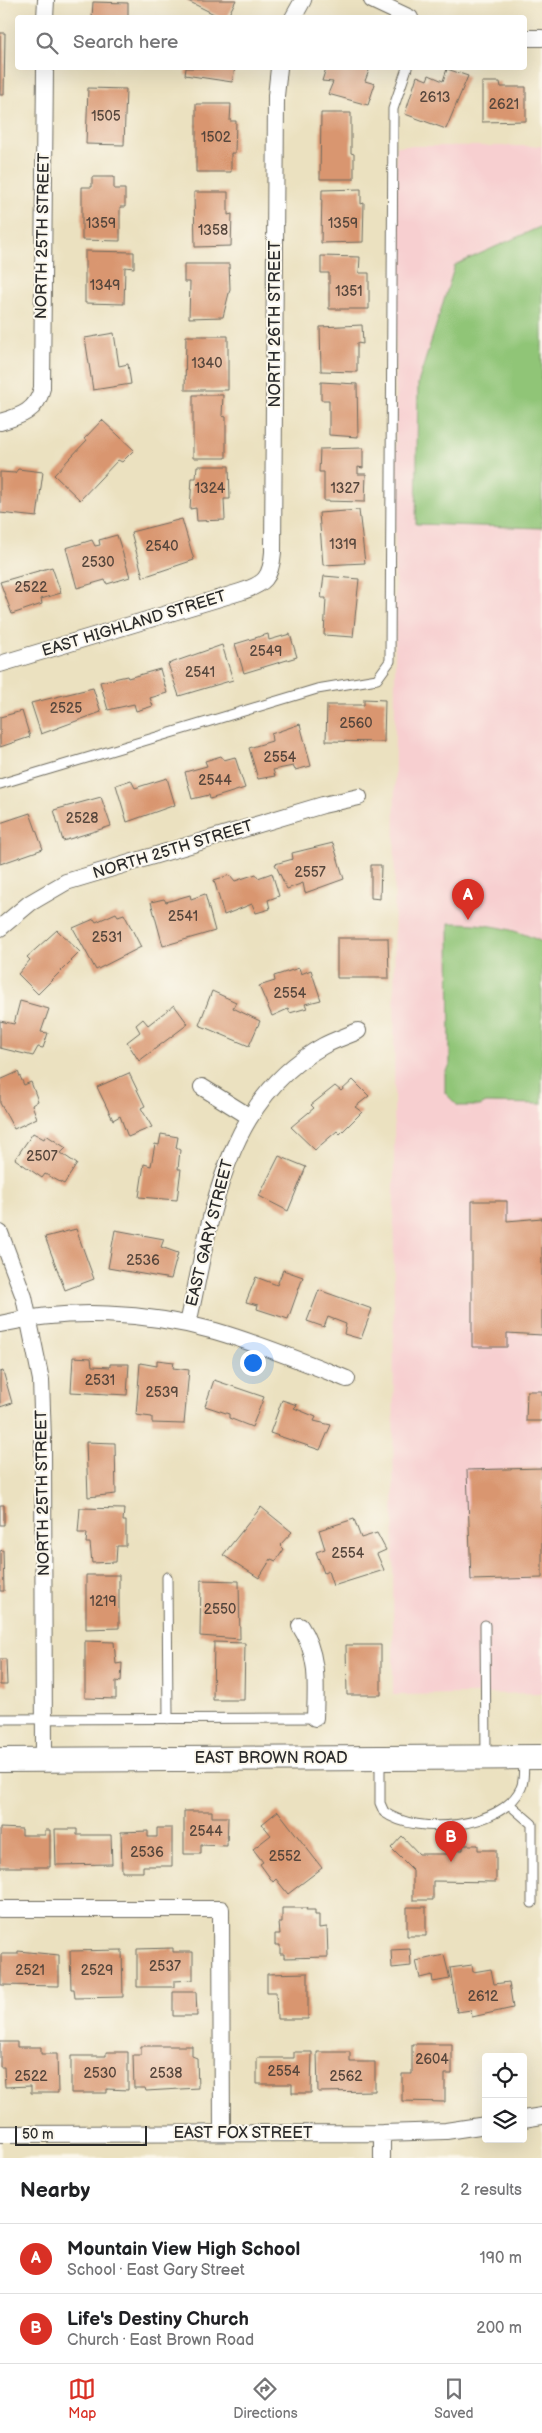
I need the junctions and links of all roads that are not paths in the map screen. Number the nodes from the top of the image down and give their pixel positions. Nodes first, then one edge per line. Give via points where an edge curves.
1 (46, 0) edge
2 (303, 0) edge
3 (372, 0) edge
4 (46, 15) edge
5 (295, 15) edge
6 (404, 15) edge
7 (527, 38) edge
8 (542, 38) edge
9 (45, 70) edge
10 (278, 70) edge
11 (406, 70) edge
12 (0, 422) edge
13 (266, 579) joint
14 (0, 664) edge
15 (0, 784) edge
16 (359, 797) dead end
17 (0, 928) edge
18 (358, 1031) dead end
19 (202, 1087) dead end
20 (250, 1117) junction
21 (0, 1233) edge
22 (29, 1318) junction
23 (0, 1324) edge
24 (188, 1324) junction
25 (347, 1379) dead end
26 (167, 1577) dead end
27 (485, 1625) dead end
28 (300, 1626) dead end
29 (168, 1718) junction
30 (315, 1718) joint
31 (0, 1719) edge
32 (44, 1719) junction
33 (533, 1757) edge
34 (380, 1758) junction
35 (486, 1758) junction
36 (44, 1759) junction
37 (0, 1760) edge
38 (509, 1804) junction
39 (532, 1903) dead end
40 (0, 1909) edge
41 (542, 2116) edge
42 (527, 2118) edge
43 (482, 2126) edge
44 (382, 2132) junction
45 (222, 2133) junction
46 (0, 2134) edge
47 (382, 2158) edge

1 - 4 street
2 - 5 street
3 - 6 street
7 - 8 street
9 - 12 street, NORTH 25TH STREET via 42,380 37,404 25,414
10 - 13 street, NORTH 26TH STREET via 273,552
11 - 15 lane via 393,109 390,661 377,679 317,689
13 - 14 street, EAST HIGHLAND STREET via 240,592
16 - 17 street, NORTH 25TH STREET via 324,804 66,882 30,902
18 - 20 street, EAST GARY STREET via 323,1046 306,1058 277,1082
19 - 20 street
20 - 24 street, EAST GARY STREET via 221,1178
21 - 22 street, NORTH 25TH STREET
22 - 23 street
22 - 24 street via 110,1314
22 - 32 street, NORTH 25TH STREET via 43,1417
24 - 25 street via 238,1338
26 - 29 lane
27 - 35 lane
28 - 30 street via 311,1645 316,1668
29 - 30 lane
29 - 32 lane
31 - 32 lane
32 - 36 street, NORTH 25TH STREET
33 - 35 main road, EAST BROWN ROAD
33 - 38 lane via 521,1788
34 - 35 main road, EAST BROWN ROAD
34 - 36 main road, EAST BROWN ROAD
34 - 38 lane via 381,1807 388,1815 450,1826 483,1818
36 - 37 main road, EAST BROWN ROAD
38 - 39 lane via 532,1824
40 - 45 street via 221,1909
41 - 42 street
43 - 44 street, EAST FOX STREET via 446,2131
44 - 45 street, EAST FOX STREET
44 - 47 street
45 - 46 street, EAST FOX STREET

